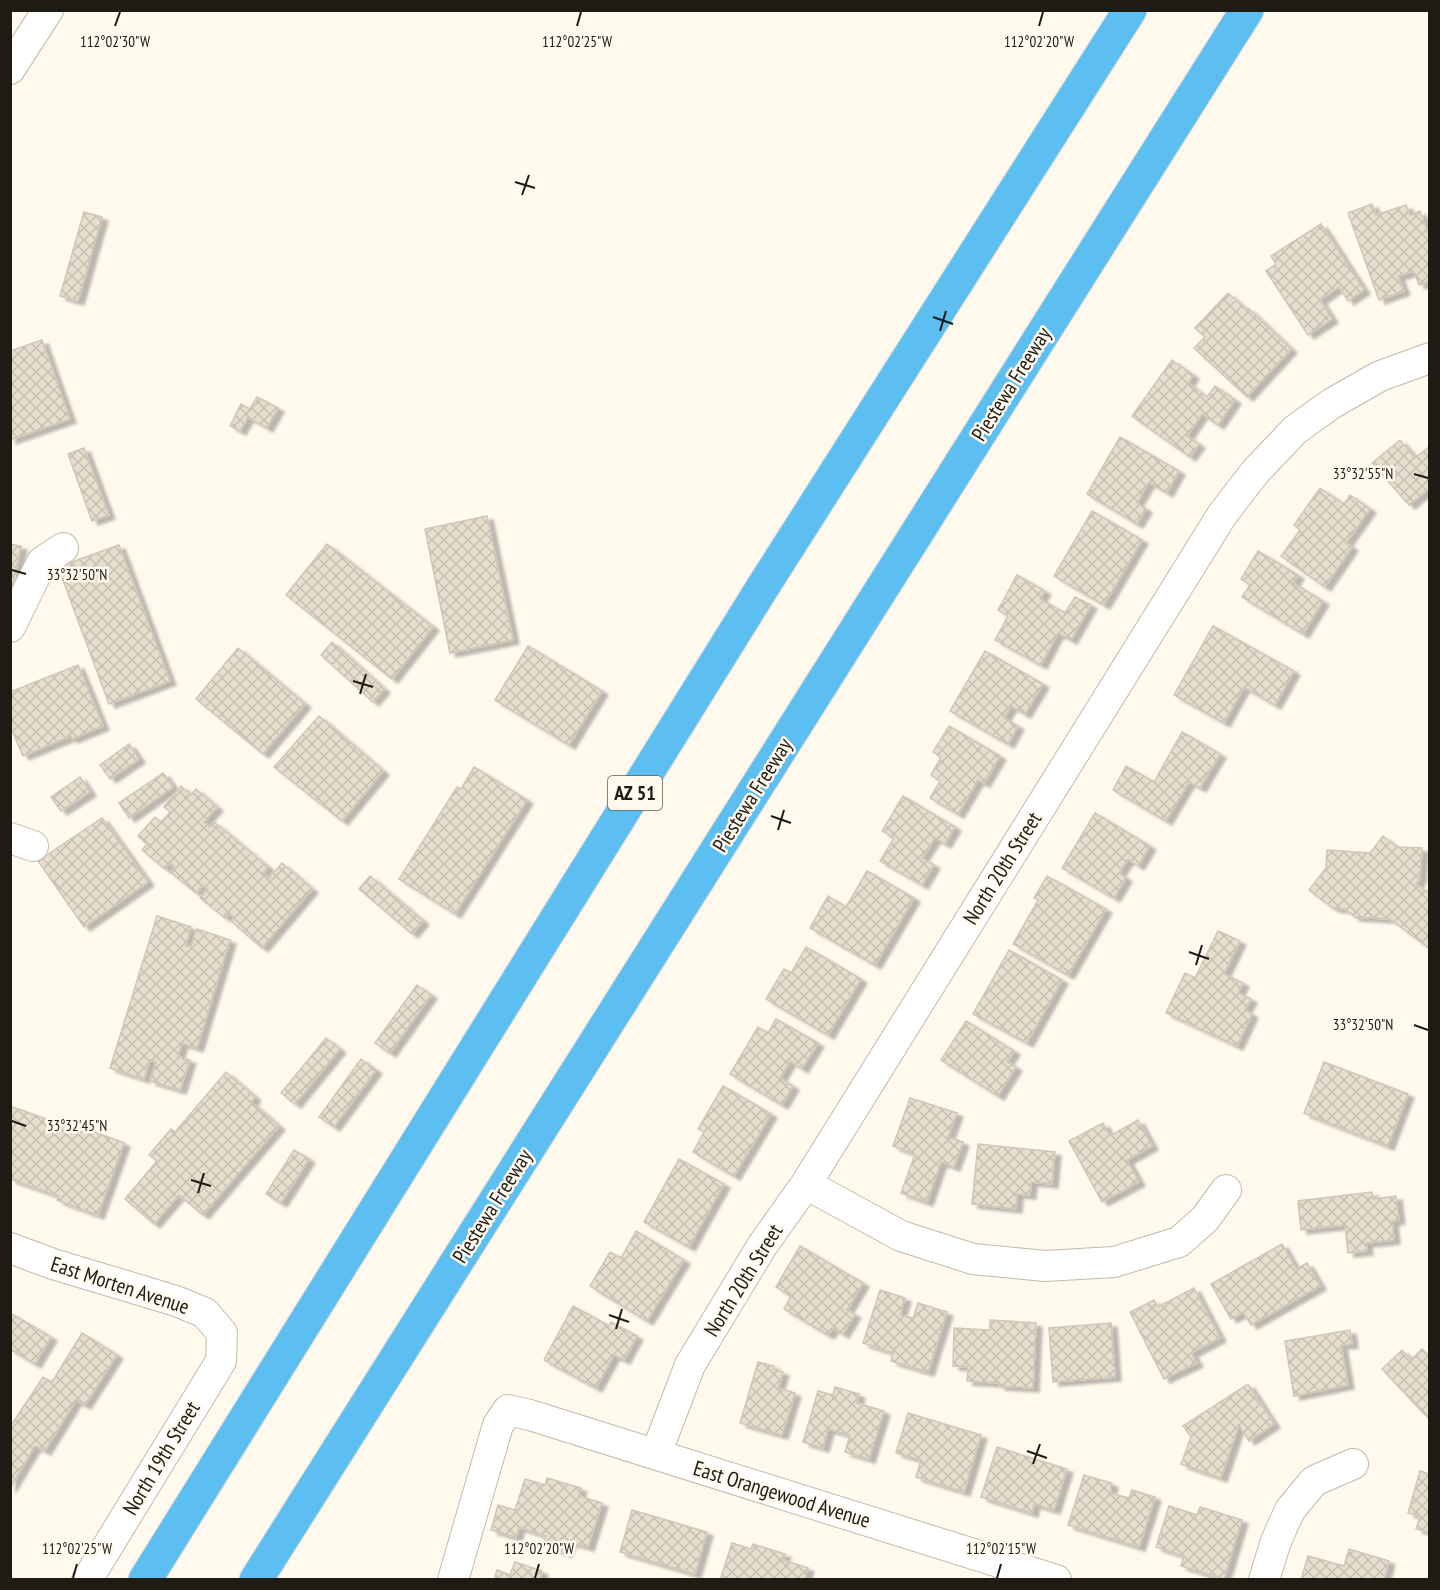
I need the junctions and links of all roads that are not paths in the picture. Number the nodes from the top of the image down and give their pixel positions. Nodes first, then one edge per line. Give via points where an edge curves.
1 (48, 10) edge
2 (1130, 10) edge
3 (1247, 10) edge
4 (10, 69) edge
5 (1430, 358) edge
6 (63, 548) dead end
7 (10, 627) edge
8 (806, 1184) junction
9 (1226, 1190) dead end
10 (10, 1248) edge
11 (222, 1333) joint
12 (656, 1454) junction
13 (1353, 1464) dead end
14 (87, 1580) edge
15 (145, 1580) edge
16 (256, 1580) edge
17 (453, 1580) edge
18 (1056, 1580) edge
19 (1264, 1580) edge

1 - 4 street
2 - 15 highway, AZ 51 via 771,575
3 - 16 highway, Piestewa Freeway
5 - 8 street, North 20th Street via 1380,375 1295,430 1222,515
6 - 7 street via 42,562
8 - 9 street via 901,1236 973,1259 1045,1266 1114,1262 1179,1242 1205,1219
8 - 12 street, North 20th Street via 762,1246 690,1365
10 - 11 street, East Morten Avenue via 176,1301 205,1313
11 - 14 street, North 19th Street via 221,1361
12 - 17 street, East Orangewood Avenue via 508,1410 498,1425
12 - 18 street, East Orangewood Avenue
13 - 19 street via 1314,1481 1290,1510

